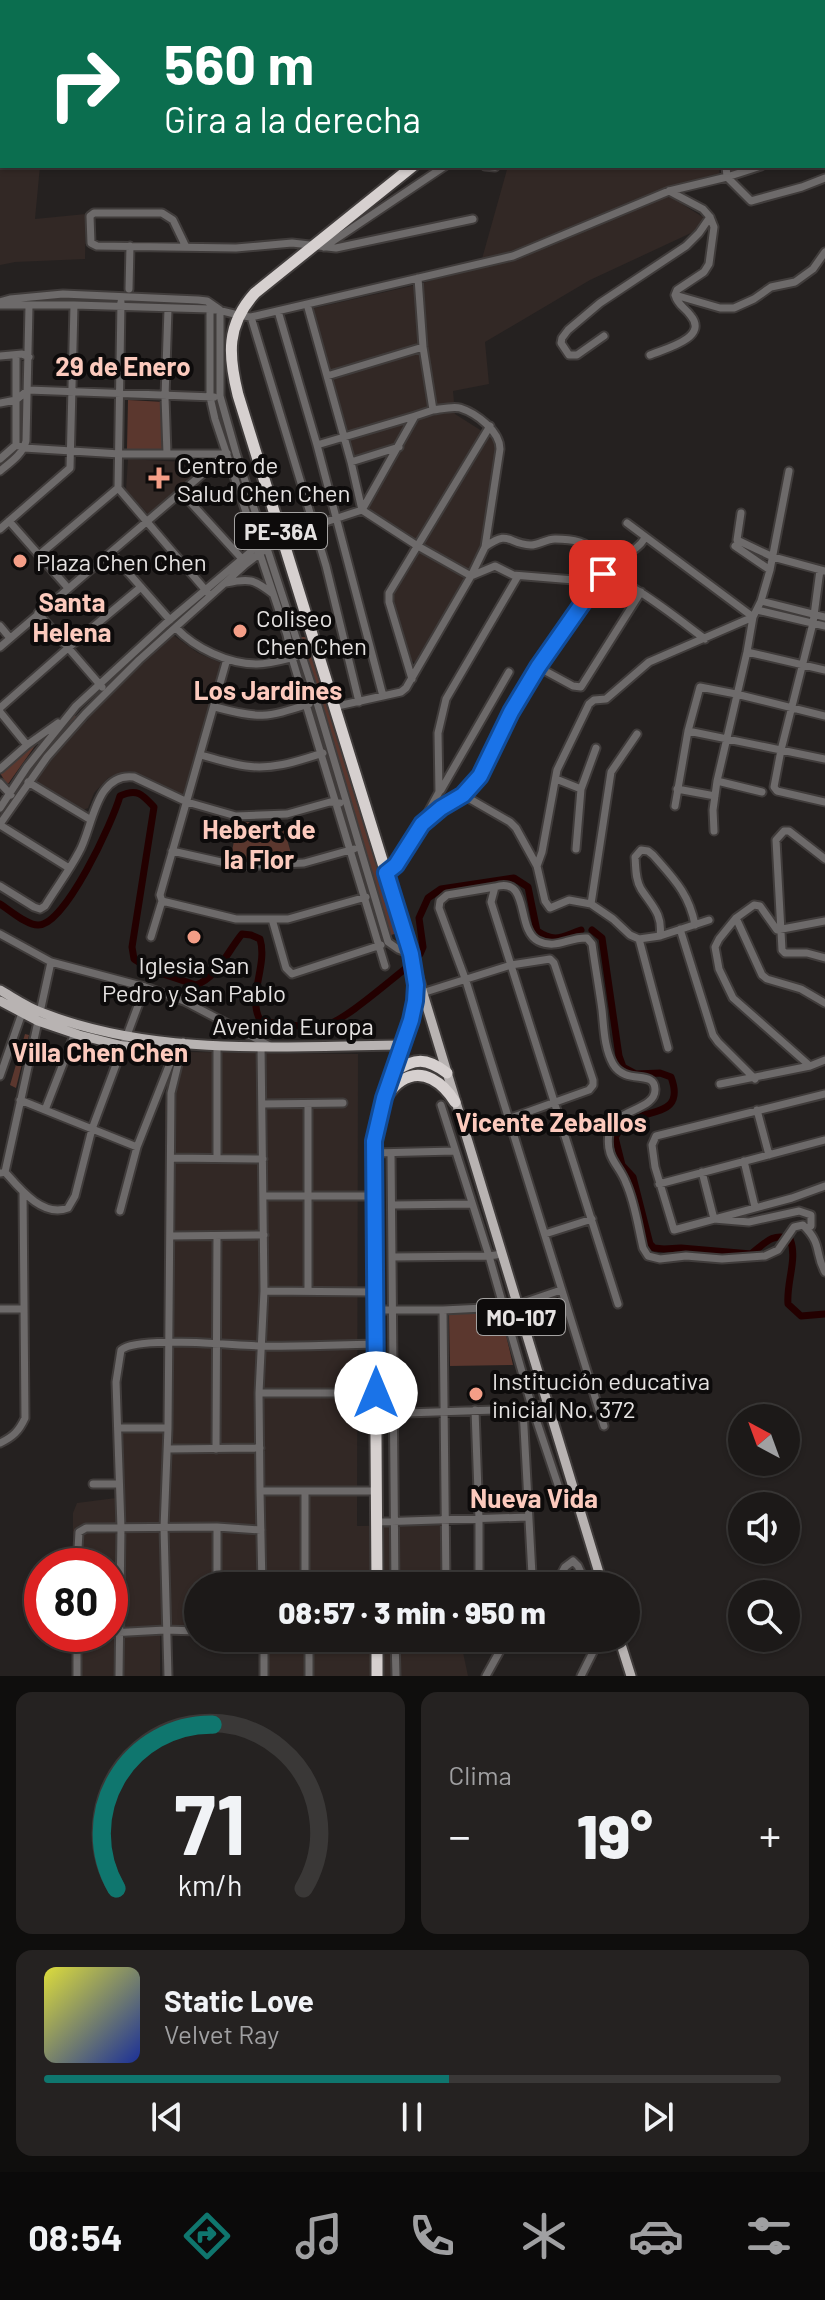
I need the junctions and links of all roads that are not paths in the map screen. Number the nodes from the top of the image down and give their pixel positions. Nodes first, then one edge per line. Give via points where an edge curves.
1 (411, 168) edge
2 (442, 168) edge
3 (726, 168) edge
4 (755, 168) edge
5 (727, 177) junction
6 (825, 178) edge
7 (669, 191) junction
8 (710, 217) junction
9 (473, 219) dead end
10 (130, 246) junction
11 (318, 246) junction
12 (186, 247) junction
13 (825, 252) edge
14 (418, 278) junction
15 (129, 289) dead end
16 (675, 295) junction
17 (121, 302) junction
18 (0, 304) edge
19 (307, 304) junction
20 (74, 305) junction
21 (29, 306) junction
22 (168, 309) junction
23 (210, 309) junction
24 (220, 310) junction
25 (278, 311) junction
26 (237, 316) junction
27 (251, 317) junction
28 (604, 336) dead end
29 (423, 347) junction
30 (16, 355) junction
31 (650, 355) dead end
32 (0, 356) edge
33 (29, 357) junction
34 (327, 376) junction
35 (28, 390) junction
36 (72, 392) junction
37 (120, 395) junction
38 (220, 396) junction
39 (165, 397) junction
40 (210, 397) junction
41 (16, 400) junction
42 (0, 403) edge
43 (433, 410) junction
44 (415, 416) junction
45 (490, 426) junction
46 (344, 438) junction
47 (317, 445) junction
48 (20, 447) junction
49 (399, 447) junction
50 (71, 451) junction
51 (231, 453) junction
52 (120, 454) junction
53 (167, 454) junction
54 (0, 459) edge
55 (351, 462) junction
56 (0, 471) edge
57 (789, 471) dead end
58 (118, 488) junction
59 (181, 492) junction
60 (362, 510) junction
61 (741, 513) dead end
62 (335, 517) junction
63 (9, 521) junction
64 (146, 522) junction
65 (627, 523) dead end
66 (314, 526) junction
67 (0, 529) edge
68 (281, 532) junction
69 (645, 538) junction
70 (266, 544) junction
71 (416, 545) junction
72 (735, 546) dead end
73 (485, 547) junction
74 (258, 550) junction
75 (595, 551) junction
76 (111, 553) junction
77 (39, 555) junction
78 (773, 557) junction
79 (244, 561) junction
80 (770, 570) junction
81 (822, 571) edge
82 (471, 576) junction
83 (518, 576) junction
84 (574, 580) junction
85 (224, 583) junction
86 (593, 586) junction
87 (141, 587) junction
88 (68, 588) junction
89 (641, 592) junction
90 (207, 593) junction
91 (272, 594) junction
92 (761, 601) junction
93 (285, 605) junction
94 (38, 613) junction
95 (755, 614) junction
96 (813, 614) junction
97 (825, 617) edge
98 (170, 620) junction
99 (813, 623) junction
100 (0, 626) edge
101 (825, 626) edge
102 (176, 628) junction
103 (10, 638) junction
104 (705, 639) junction
105 (0, 647) edge
106 (68, 648) junction
107 (747, 652) junction
108 (296, 656) junction
109 (227, 659) junction
110 (804, 664) junction
111 (538, 667) junction
112 (825, 670) edge
113 (509, 672) dead end
114 (412, 679) junction
115 (100, 684) junction
116 (107, 692) junction
117 (736, 694) junction
118 (383, 696) junction
119 (316, 702) junction
120 (359, 702) junction
121 (306, 705) junction
122 (76, 706) junction
123 (215, 707) junction
124 (333, 707) junction
125 (791, 708) junction
126 (0, 710) edge
127 (85, 714) junction
128 (825, 716) edge
129 (67, 717) junction
130 (688, 731) junction
131 (637, 734) dead end
132 (726, 737) junction
133 (27, 745) junction
134 (596, 748) dead end
135 (331, 750) junction
136 (781, 750) junction
137 (321, 754) junction
138 (201, 755) junction
139 (825, 759) edge
140 (0, 769) edge
141 (556, 779) junction
142 (717, 781) junction
143 (28, 782) junction
144 (0, 783) edge
145 (581, 789) junction
146 (677, 789) junction
147 (439, 792) junction
148 (762, 792) dead end
149 (463, 795) junction
150 (13, 796) junction
151 (715, 796) junction
152 (338, 799) junction
153 (187, 802) junction
154 (825, 802) edge
155 (3, 804) edge
156 (675, 806) dead end
157 (91, 820) junction
158 (0, 824) edge
159 (422, 824) junction
160 (714, 831) dead end
161 (355, 848) junction
162 (576, 849) dead end
163 (172, 851) junction
164 (825, 859) edge
165 (537, 866) junction
166 (69, 868) junction
167 (386, 873) junction
168 (0, 886) edge
169 (495, 887) junction
170 (375, 895) junction
171 (365, 897) junction
172 (162, 901) junction
173 (591, 904) junction
174 (736, 918) junction
175 (272, 919) junction
176 (709, 920) dead end
177 (825, 921) edge
178 (695, 925) junction
179 (680, 929) junction
180 (780, 929) junction
181 (0, 934) edge
182 (660, 936) junction
183 (151, 937) dead end
184 (639, 939) junction
185 (388, 942) junction
186 (379, 946) junction
187 (411, 954) junction
188 (825, 958) edge
189 (51, 962) junction
190 (511, 965) junction
191 (385, 966) dead end
192 (415, 967) junction
193 (466, 981) junction
194 (145, 987) junction
195 (0, 990) edge
196 (422, 993) junction
197 (0, 1001) edge
198 (825, 1003) edge
199 (22, 1013) junction
200 (39, 1016) junction
201 (75, 1033) junction
202 (125, 1041) junction
203 (178, 1045) junction
204 (217, 1045) junction
205 (402, 1045) junction
206 (266, 1046) junction
207 (668, 1048) dead end
208 (3, 1056) edge
209 (825, 1060) edge
210 (810, 1066) junction
211 (393, 1072) junction
212 (447, 1073) junction
213 (0, 1076) edge
214 (755, 1079) junction
215 (720, 1084) dead end
216 (825, 1094) edge
217 (384, 1098) junction
218 (20, 1100) junction
219 (455, 1102) junction
220 (343, 1103) dead end
221 (553, 1103) junction
222 (262, 1104) junction
223 (308, 1105) junction
224 (441, 1105) dead end
225 (45, 1110) junction
226 (757, 1110) junction
227 (508, 1119) junction
228 (92, 1129) junction
229 (463, 1129) junction
230 (825, 1140) edge
231 (137, 1147) junction
232 (455, 1151) junction
233 (374, 1153) junction
234 (391, 1153) junction
235 (769, 1155) junction
236 (171, 1158) junction
237 (217, 1158) junction
238 (263, 1159) junction
239 (744, 1161) junction
240 (3, 1172) edge
241 (702, 1172) junction
242 (659, 1184) junction
243 (825, 1186) edge
244 (23, 1192) junction
245 (263, 1196) junction
246 (308, 1196) junction
247 (374, 1196) junction
248 (472, 1204) junction
249 (393, 1205) junction
250 (755, 1207) junction
251 (120, 1211) dead end
252 (592, 1219) junction
253 (714, 1219) junction
254 (807, 1228) junction
255 (545, 1234) junction
256 (264, 1235) junction
257 (170, 1236) junction
258 (217, 1236) junction
259 (502, 1254) junction
260 (489, 1256) junction
261 (392, 1257) junction
262 (825, 1272) edge
263 (561, 1290) junction
264 (264, 1291) junction
265 (308, 1291) junction
266 (375, 1292) junction
267 (618, 1304) dead end
268 (517, 1305) junction
269 (504, 1307) junction
270 (0, 1309) edge
271 (23, 1309) junction
272 (375, 1310) junction
273 (392, 1310) junction
274 (443, 1310) junction
275 (169, 1343) junction
276 (216, 1344) junction
277 (375, 1344) junction
278 (261, 1346) junction
279 (259, 1393) junction
280 (376, 1393) junction
281 (547, 1404) junction
282 (528, 1408) junction
283 (475, 1410) junction
284 (444, 1411) junction
285 (376, 1414) junction
286 (393, 1414) junction
287 (604, 1426) dead end
288 (118, 1428) junction
289 (168, 1428) junction
290 (0, 1443) edge
291 (260, 1448) junction
292 (168, 1449) junction
293 (216, 1449) junction
294 (93, 1484) dead end
295 (119, 1484) junction
296 (260, 1491) junction
297 (305, 1491) junction
298 (377, 1491) junction
299 (563, 1500) dead end
300 (528, 1517) junction
301 (479, 1519) junction
302 (446, 1520) junction
303 (394, 1521) junction
304 (377, 1522) junction
305 (217, 1527) junction
306 (121, 1528) junction
307 (164, 1528) junction
308 (261, 1530) junction
309 (77, 1548) edge
310 (120, 1548) edge
311 (217, 1572) edge
312 (262, 1572) edge
313 (305, 1572) edge
314 (377, 1572) edge
315 (395, 1572) edge
316 (446, 1572) edge
317 (479, 1572) edge
318 (532, 1572) edge
319 (562, 1572) edge
320 (581, 1572) edge
321 (599, 1572) edge
322 (165, 1630) junction
323 (184, 1631) edge
324 (128, 1632) edge
325 (77, 1652) edge
326 (116, 1652) edge
327 (264, 1652) edge
328 (309, 1652) edge
329 (377, 1652) edge
330 (395, 1652) edge
331 (500, 1652) edge
332 (593, 1652) edge
333 (623, 1652) edge
334 (77, 1676) edge
335 (119, 1676) edge
336 (168, 1676) edge
337 (264, 1676) edge
338 (309, 1676) edge
339 (377, 1676) edge
340 (396, 1676) edge
341 (486, 1676) edge
342 (581, 1676) edge
343 (631, 1676) edge

1 - 11 highway
2 - 11 street
3 - 5 street
4 - 5 street
5 - 6 street via 751,201
5 - 7 street
7 - 8 street
7 - 14 street via 513,256
8 - 16 street via 714,227 709,264
8 - 28 street via 686,246 600,303 568,330 561,343 569,355 577,355
9 - 11 street via 348,246
10 - 12 street
10 - 12 street via 93,245 90,216 162,213 173,220
10 - 15 street
11 - 12 street
11 - 26 highway via 255,293
13 - 16 street via 795,282 771,287 734,308
14 - 19 street
14 - 29 street
16 - 31 street via 693,317 693,334
17 - 18 street via 63,294
17 - 20 street
17 - 22 street
17 - 24 street via 198,300
17 - 37 street
18 - 21 street
19 - 25 street
19 - 34 street
20 - 21 street
20 - 36 street
21 - 33 street
22 - 23 street
22 - 39 street
23 - 24 street
23 - 40 street
24 - 26 street
24 - 38 street
25 - 27 street
25 - 47 street
26 - 27 street
26 - 68 highway, PE-36A via 232,370
27 - 66 street
29 - 34 street
29 - 43 street
30 - 32 street
30 - 33 street
30 - 41 street
33 - 35 street
34 - 46 street
35 - 36 street
35 - 41 street
35 - 48 street
36 - 37 street
36 - 50 street
37 - 39 street
37 - 52 street
38 - 40 street
38 - 51 street
39 - 40 street
39 - 53 street
40 - 51 street
41 - 42 street
41 - 48 street
43 - 44 street
43 - 45 street via 459,407
44 - 46 street
44 - 49 street
45 - 71 street
45 - 73 street via 500,449
46 - 47 street
46 - 55 street
47 - 62 street
48 - 50 street
48 - 54 street
48 - 56 street
49 - 55 street
49 - 60 street
50 - 52 street
50 - 63 street via 67,472
51 - 53 street
51 - 59 street
51 - 70 street
51 - 74 street
52 - 53 street
52 - 58 street
55 - 60 street
57 - 78 street
58 - 64 street
58 - 77 street
59 - 64 street
59 - 79 street
60 - 62 street
60 - 71 street
61 - 78 street via 736,539
62 - 66 street
62 - 118 street
63 - 67 street
63 - 77 street
64 - 76 street
64 - 90 street
65 - 69 street
66 - 68 street
66 - 120 street
68 - 70 street
68 - 124 highway, PE-36A
69 - 75 street via 621,555
69 - 95 street
70 - 74 street
70 - 93 street
71 - 82 street
71 - 114 street via 388,596
72 - 80 street
73 - 75 street via 505,537 535,545 554,539 579,542
73 - 82 street
74 - 79 street
74 - 91 street
75 - 84 street
76 - 87 street
76 - 88 street
77 - 88 street
78 - 80 street
78 - 81 street
79 - 85 street
79 - 90 street
80 - 92 street
81 - 96 street
82 - 83 street via 495,566
82 - 114 street
83 - 84 street
83 - 147 street via 446,699 438,733
84 - 86 street
85 - 90 street
85 - 91 street via 248,579
86 - 89 street via 605,574
86 - 111 street
87 - 98 street
87 - 106 street
88 - 94 street
89 - 104 street
89 - 111 street via 581,687
90 - 98 street
90 - 102 street
91 - 93 street
91 - 108 street
92 - 95 street
92 - 96 street
93 - 108 street
94 - 103 street
94 - 106 street
95 - 99 street
95 - 104 street
95 - 107 street
96 - 97 street
96 - 99 street
98 - 115 street
99 - 101 street
99 - 110 street
100 - 103 street
102 - 109 street
102 - 116 street
103 - 105 street
104 - 141 street via 649,662 606,699 589,704
106 - 115 street
106 - 126 street
107 - 110 street
107 - 117 street
108 - 109 street via 260,665
108 - 119 street
108 - 121 street
109 - 123 street
110 - 112 street
110 - 125 street
111 - 149 street via 480,776
113 - 147 street
114 - 118 street via 401,692
115 - 116 street
115 - 122 street
116 - 127 street
117 - 125 street
117 - 130 street via 700,687
117 - 132 street
118 - 120 street
119 - 121 street
119 - 135 street
120 - 124 street
121 - 123 street via 259,717
121 - 137 street
122 - 127 street
122 - 129 street
123 - 138 street
124 - 167 highway, PE-36A
125 - 128 street
125 - 136 street
126 - 133 street
127 - 143 street
129 - 133 street
129 - 150 street via 27,767
130 - 132 street
130 - 146 street
131 - 173 street via 611,772
132 - 136 street
132 - 142 street
133 - 140 street
134 - 145 street
135 - 137 street
135 - 152 street
136 - 139 street
136 - 154 street via 776,790
137 - 138 street via 267,767
137 - 152 street
138 - 153 street
141 - 145 street
141 - 165 street
142 - 148 street
142 - 151 street
143 - 150 street
143 - 157 street
144 - 150 street
145 - 162 street
146 - 151 street
146 - 156 street
147 - 159 street
149 - 159 street
149 - 165 street via 510,822
150 - 155 street
151 - 160 street
152 - 153 street via 260,817
152 - 161 street
153 - 157 street via 127,776 109,786
153 - 163 street
155 - 158 street
157 - 166 street
158 - 166 street
159 - 167 street
161 - 163 street via 304,863 239,866
161 - 170 street
161 - 171 street
163 - 172 street
164 - 180 street via 789,831 779,834
165 - 173 street via 550,908 569,900
166 - 168 street via 40,909
167 - 187 highway, PE-36A
169 - 190 street via 491,902
169 - 193 street via 447,895 439,905
169 - 254 street via 512,886 519,893 530,936 542,944 578,937 592,944 608,1053 621,1074 647,1077 655,1087 647,1103 617,1118 609,1132 614,1165 626,1180 648,1256 765,1256 778,1250 797,1225
170 - 171 street
170 - 185 street
171 - 175 street
171 - 186 street
172 - 175 street via 236,919
172 - 183 street
173 - 184 street
174 - 180 street via 757,904 774,930
174 - 198 street via 762,975
174 - 210 street via 715,947 731,995
175 - 186 street via 292,974
176 - 178 street
177 - 180 street
178 - 179 street
178 - 182 street via 687,896 644,849 635,857 636,878 659,914
179 - 182 street
179 - 214 street via 713,1035
180 - 188 street via 783,952
181 - 189 street
182 - 184 street
184 - 207 street
185 - 186 street
185 - 187 street
186 - 191 street
187 - 192 highway, PE-36A
189 - 194 street
189 - 200 street
190 - 193 street
190 - 221 street
190 - 221 street via 547,959 554,963 593,1080 589,1090
192 - 196 main road, MO-107
192 - 205 highway, PE-36A via 415,1001
193 - 196 street
193 - 227 street
194 - 202 street
194 - 206 street via 184,1001
195 - 200 main road, Avenida Europa
196 - 212 main road, MO-107
197 - 199 main road, Avenida Europa
199 - 200 main road, Avenida Europa
199 - 208 street
200 - 201 main road, Avenida Europa
200 - 202 main road, Avenida Europa
200 - 218 street
201 - 202 main road, Avenida Europa
201 - 225 street
202 - 203 main road, Avenida Europa
202 - 228 street
203 - 204 main road, Avenida Europa
203 - 231 street
203 - 236 street via 171,1093
204 - 206 main road, Avenida Europa
204 - 237 street
205 - 206 main road, Avenida Europa
205 - 211 highway, PE-36A
206 - 222 street
208 - 213 street
209 - 210 street
210 - 214 street
211 - 212 highway via 415,1061
211 - 217 highway, PE-36A
212 - 219 main road, MO-107
214 - 215 street
216 - 226 street
217 - 219 highway via 401,1081 423,1075 439,1082
217 - 233 highway, PE-36A
218 - 225 street
218 - 240 street
219 - 229 main road, MO-107
220 - 223 street
221 - 227 street
221 - 252 street
222 - 223 street
222 - 238 street
223 - 246 street
224 - 232 street
225 - 228 street
226 - 235 street
226 - 242 street via 656,1136 652,1145
227 - 229 street
227 - 255 street
228 - 231 street
228 - 244 street via 68,1208 54,1211
229 - 259 main road, MO-107
230 - 235 street
231 - 251 street
232 - 234 street
232 - 248 street
233 - 234 street
233 - 247 highway, PE-36A
234 - 249 street
235 - 239 street
236 - 237 street
236 - 257 street
237 - 238 street
238 - 245 street
239 - 241 street
239 - 250 street
240 - 244 street
241 - 242 street
241 - 253 street
242 - 253 street via 674,1230
243 - 250 street
244 - 271 street
245 - 246 street
245 - 256 street
246 - 247 street
246 - 265 street
247 - 266 highway, PE-36A
248 - 249 street
248 - 260 street
249 - 261 street
250 - 253 street
252 - 255 street
252 - 267 street
253 - 254 street via 749,1222 799,1211 811,1215
254 - 262 street via 818,1243
255 - 263 street
256 - 258 street
256 - 264 street
257 - 258 street
257 - 275 street
258 - 276 street
259 - 260 street
259 - 268 main road, MO-107
260 - 261 street
260 - 269 street
261 - 273 street
263 - 268 street
263 - 287 street
264 - 265 street
264 - 278 street
265 - 266 street
266 - 272 highway, PE-36A
268 - 269 street
268 - 281 main road, MO-107
269 - 274 street
269 - 282 street
270 - 271 street
271 - 290 street via 25,1418 13,1437
272 - 273 street
272 - 277 highway, PE-36A
273 - 274 street
273 - 286 street
274 - 284 street
275 - 276 street
275 - 288 street via 127,1344 121,1350
275 - 289 street
276 - 278 street
276 - 293 street
277 - 278 street
277 - 280 highway, PE-36A
278 - 279 street
279 - 280 street
279 - 291 street
280 - 285 highway, PE-36A
281 - 282 street
281 - 321 main road, MO-107
282 - 283 street
282 - 299 street
282 - 300 street
283 - 284 street
283 - 301 street
284 - 286 street
284 - 302 street
285 - 286 street
285 - 298 highway, PE-36A
286 - 303 street
288 - 289 street
288 - 295 street
289 - 292 street
291 - 293 street
291 - 296 street
292 - 293 street
292 - 307 street
294 - 295 street
295 - 306 street
296 - 297 street
296 - 308 street
297 - 298 street
297 - 313 street
298 - 304 highway, PE-36A
300 - 301 street
300 - 318 street
301 - 302 street
301 - 317 street
302 - 303 street
302 - 316 street
303 - 304 street
303 - 315 street
304 - 314 highway, PE-36A
305 - 307 street
305 - 308 street
305 - 311 street
306 - 307 street
306 - 309 street via 82,1529
306 - 310 street
307 - 322 street
308 - 312 street
319 - 320 street via 573,1561
322 - 323 street
322 - 324 street
322 - 336 street
325 - 334 street
326 - 335 street
327 - 337 street
328 - 338 street
329 - 339 highway
330 - 340 street
331 - 341 street
332 - 342 street
333 - 343 main road

